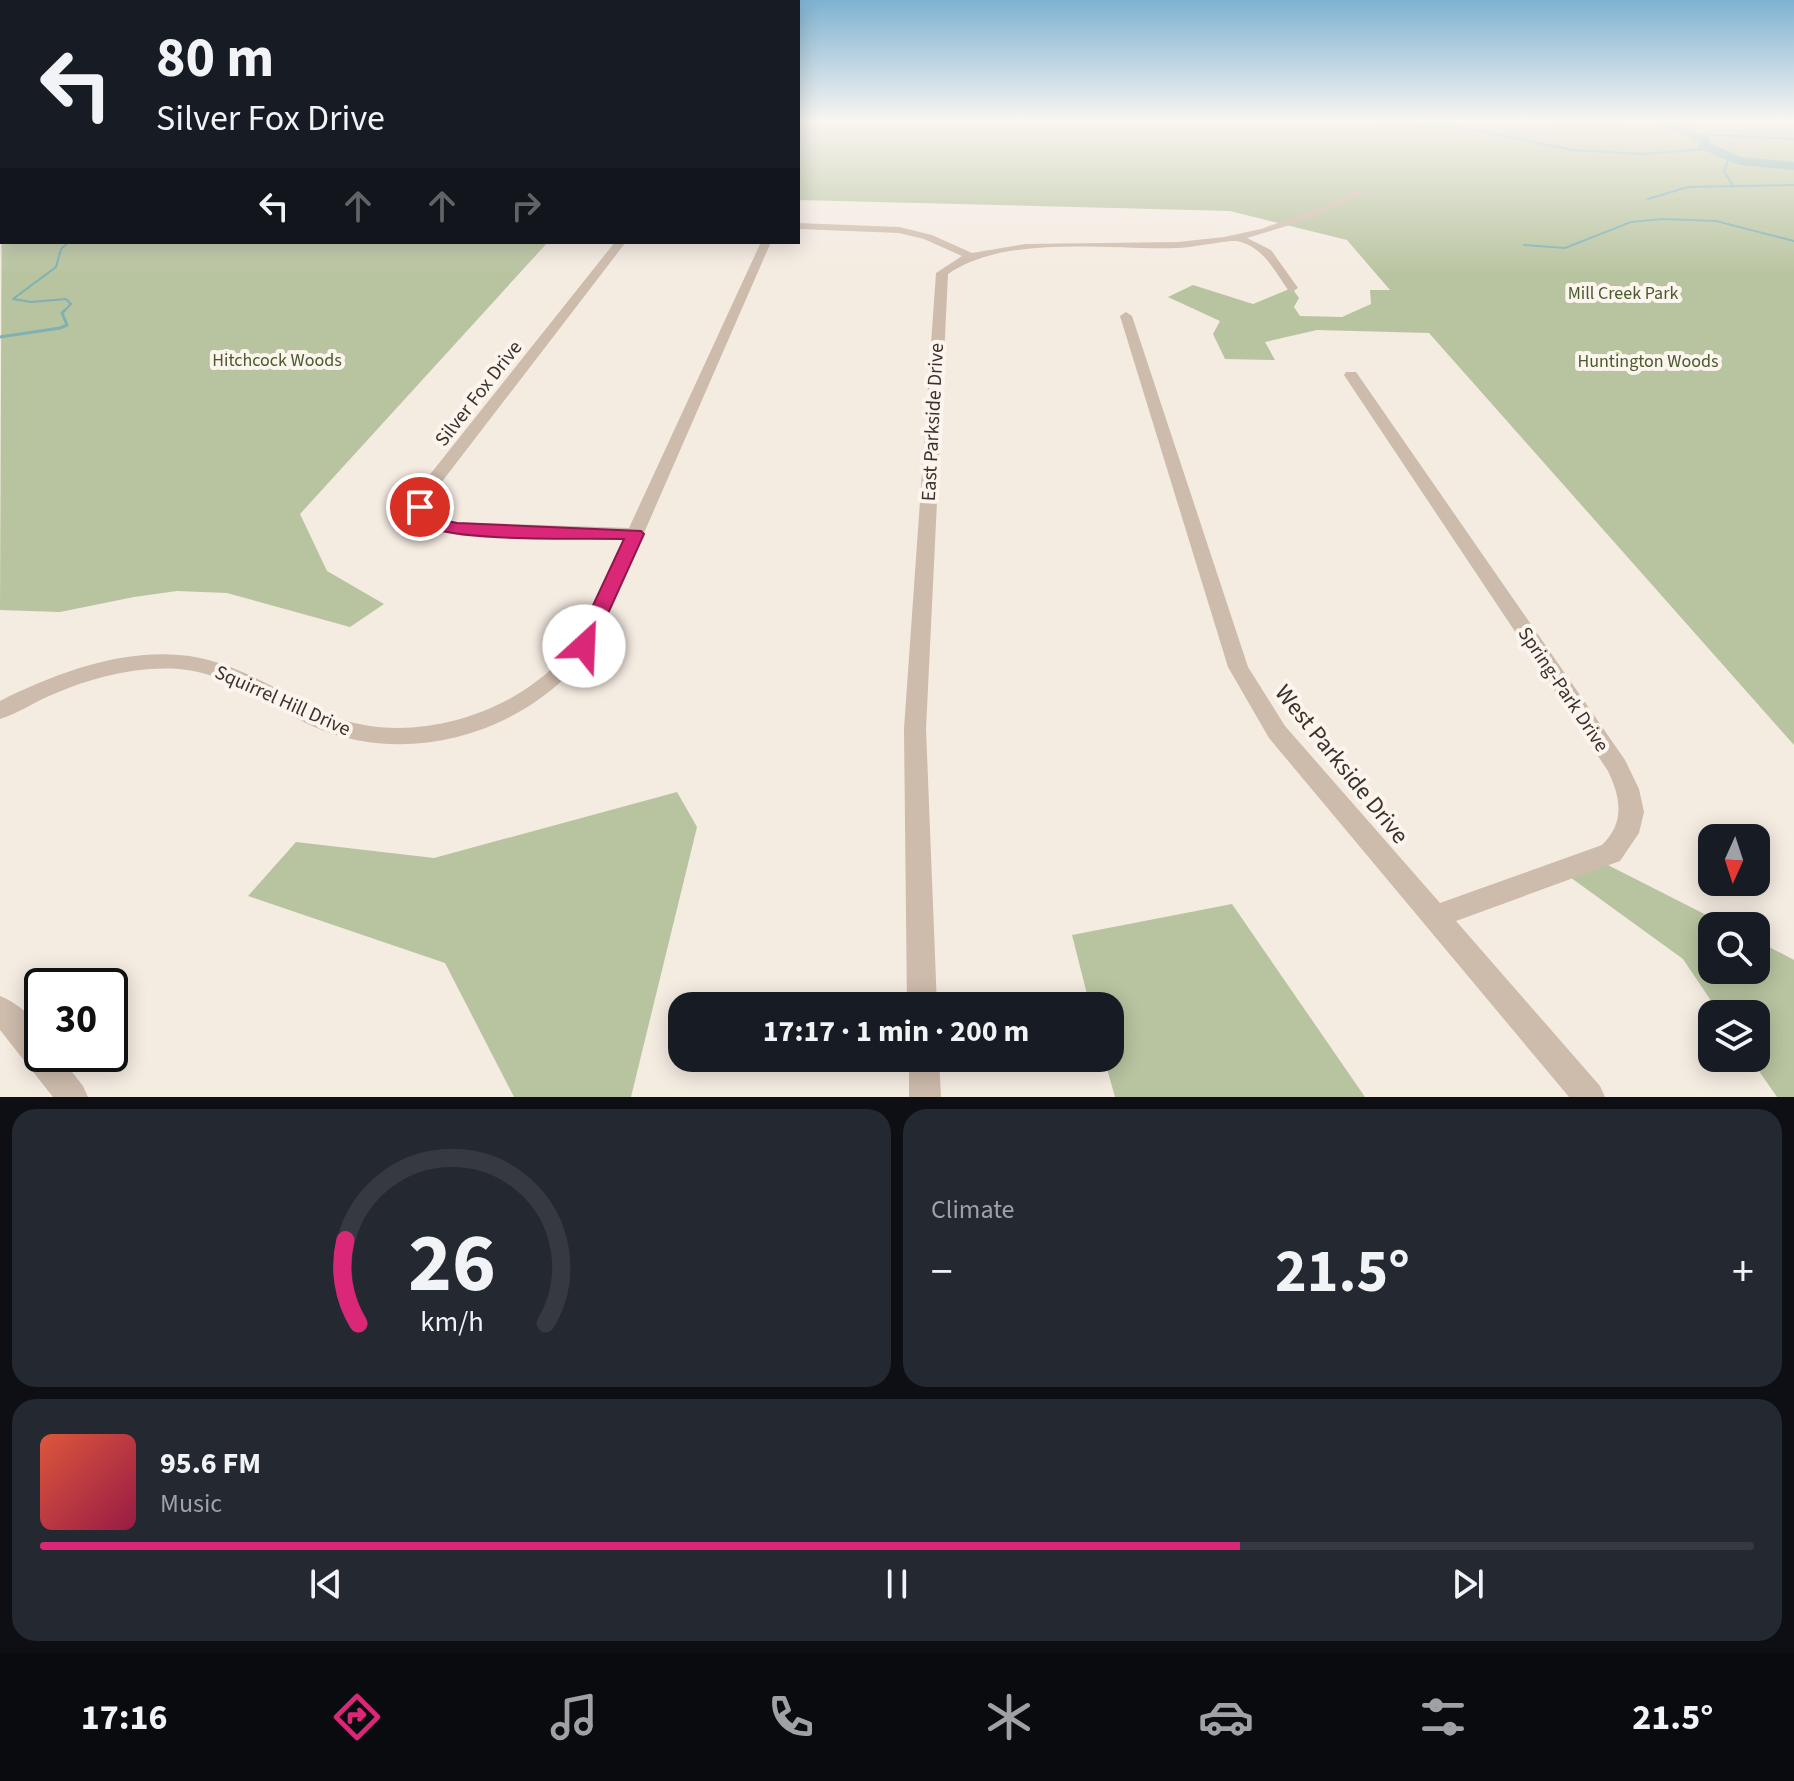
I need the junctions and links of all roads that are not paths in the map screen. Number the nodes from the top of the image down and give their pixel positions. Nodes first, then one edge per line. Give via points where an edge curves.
1 (1361, 192) dead end
2 (800, 226) edge
3 (1238, 238) junction
4 (619, 244) edge
5 (765, 244) edge
6 (968, 255) junction
7 (1292, 288) dead end
8 (1126, 316) dead end
9 (1351, 375) dead end
10 (635, 534) junction
11 (0, 711) edge
12 (1435, 917) junction
13 (922, 992) edge
14 (0, 1010) edge
15 (924, 1072) edge
16 (72, 1097) edge
17 (925, 1097) edge
18 (1589, 1097) edge

1 - 3 street
2 - 6 street via 899,230
3 - 6 street via 1158,247 1017,246
3 - 7 street via 1267,252
4 - 10 street, Silver Fox Drive via 426,491 420,507 426,518 457,529
5 - 10 street, Squirrel Hill Drive
6 - 13 street, East Parkside Drive via 949,266 939,280 915,729
8 - 12 street, West Parkside Drive via 1238,667 1277,732
9 - 12 street, Spring-Park Drive via 1617,766 1633,806 1625,839 1611,853
10 - 11 street, Squirrel Hill Drive via 579,654 540,690 468,724 417,735 359,734 223,672 179,662 100,671 49,687
12 - 18 street, West Parkside Drive
14 - 16 street
15 - 17 street

